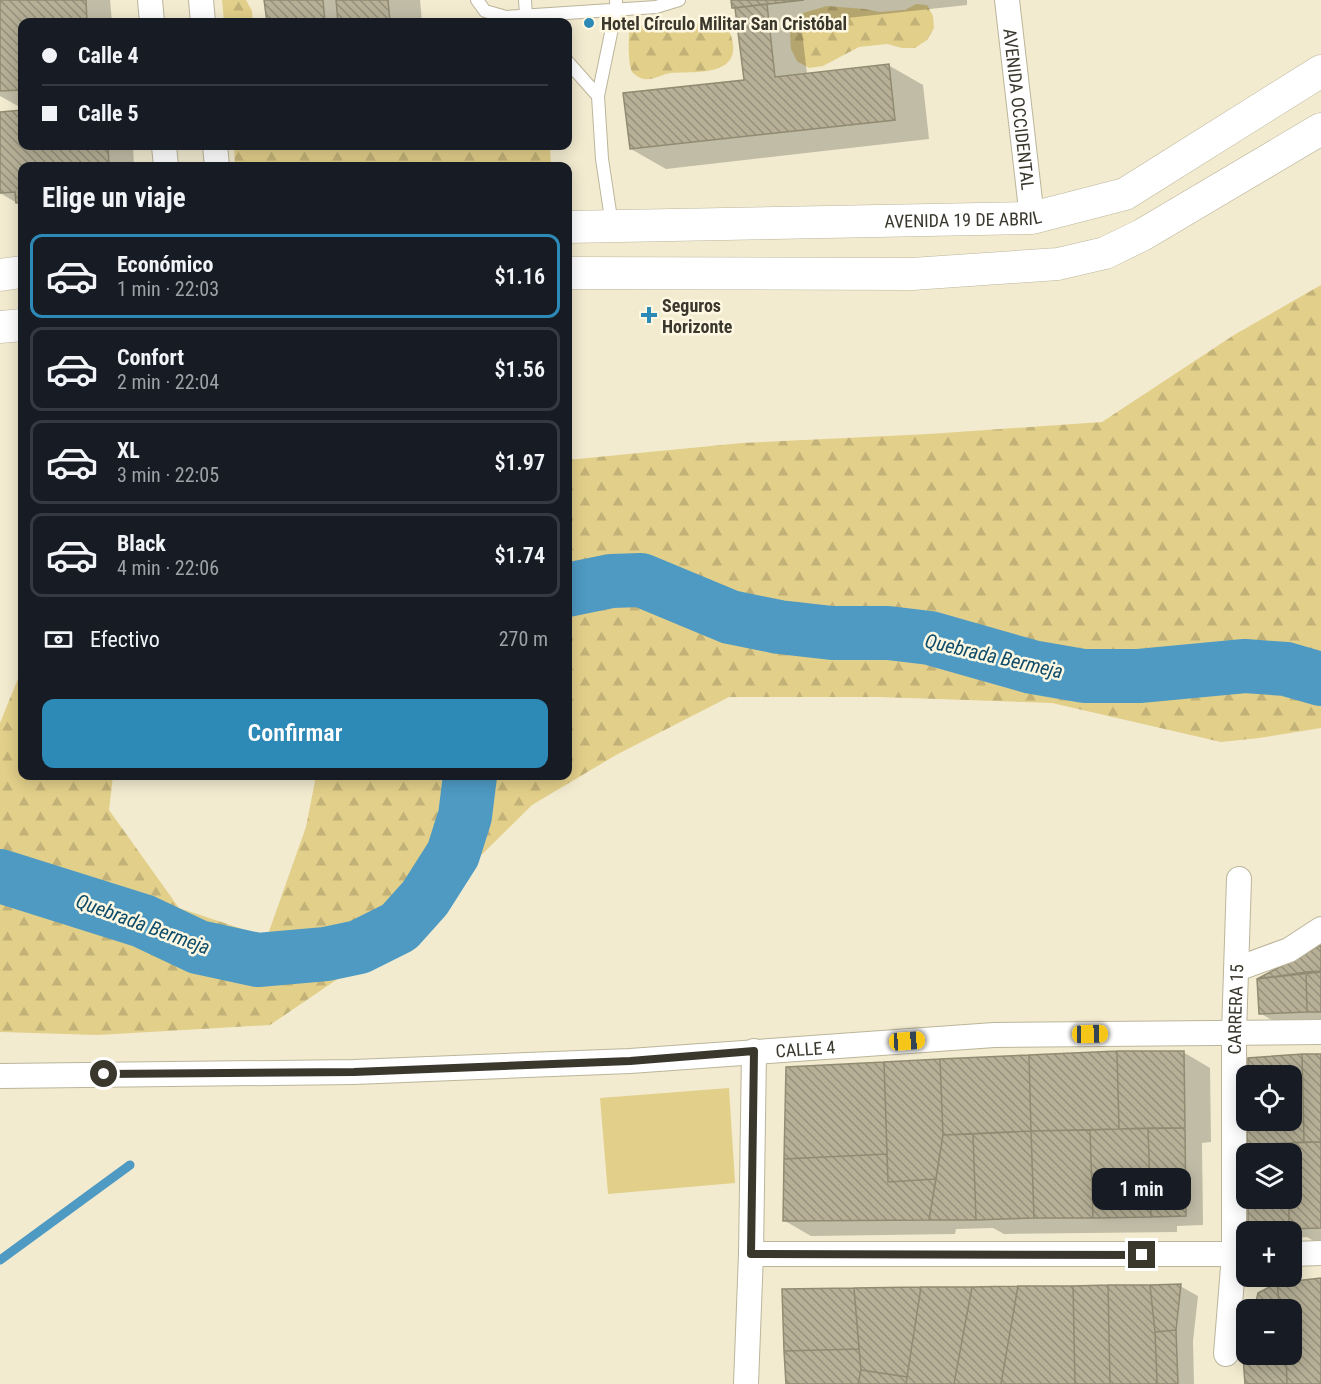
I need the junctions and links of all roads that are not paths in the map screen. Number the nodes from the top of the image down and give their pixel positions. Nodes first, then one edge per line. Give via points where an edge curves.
1 (150, 0) edge
2 (201, 0) edge
3 (477, 0) edge
4 (525, 0) edge
5 (679, 0) edge
6 (1007, 0) edge
7 (616, 4) edge
8 (152, 18) edge
9 (203, 18) edge
10 (518, 18) edge
11 (529, 18) edge
12 (538, 18) edge
13 (572, 67) edge
14 (1321, 71) edge
15 (598, 96) junction
16 (1321, 129) edge
17 (1032, 218) junction
18 (572, 227) edge
19 (612, 227) junction
20 (18, 272) edge
21 (572, 273) edge
22 (0, 274) edge
23 (18, 325) edge
24 (0, 327) edge
25 (1239, 879) dead end
26 (1321, 929) edge
27 (1237, 969) junction
28 (1321, 1032) edge
29 (1234, 1033) junction
30 (754, 1051) junction
31 (0, 1076) edge
32 (1239, 1221) edge
33 (1321, 1253) edge
34 (751, 1254) junction
35 (1302, 1254) edge
36 (1236, 1255) edge
37 (1236, 1283) edge
38 (1226, 1354) dead end
39 (746, 1384) edge

1 - 8 street
2 - 9 street
3 - 10 lane via 485,11
4 - 11 lane
5 - 7 lane via 656,7
6 - 17 street, AVENIDA OCCIDENTAL
7 - 12 lane via 586,13
7 - 15 lane
13 - 15 lane
14 - 17 street, AVENIDA 19 DE ABRIL via 1125,194
15 - 19 lane
16 - 21 street via 1142,235 1105,253 1058,264 912,274
17 - 19 street, AVENIDA 19 DE ABRIL
18 - 19 street, AVENIDA 19 DE ABRIL
20 - 22 street
23 - 24 street
25 - 27 street, CARRERA 15
26 - 27 street via 1288,950
27 - 29 street, CARRERA 15
28 - 29 street, CALLE 4
29 - 30 street, CALLE 4 via 994,1035
29 - 32 street, CARRERA 15
30 - 31 street, CALLE 4 via 630,1061 354,1072
30 - 34 street
33 - 35 street
34 - 36 street
34 - 39 street
37 - 38 street, CARRERA 15

